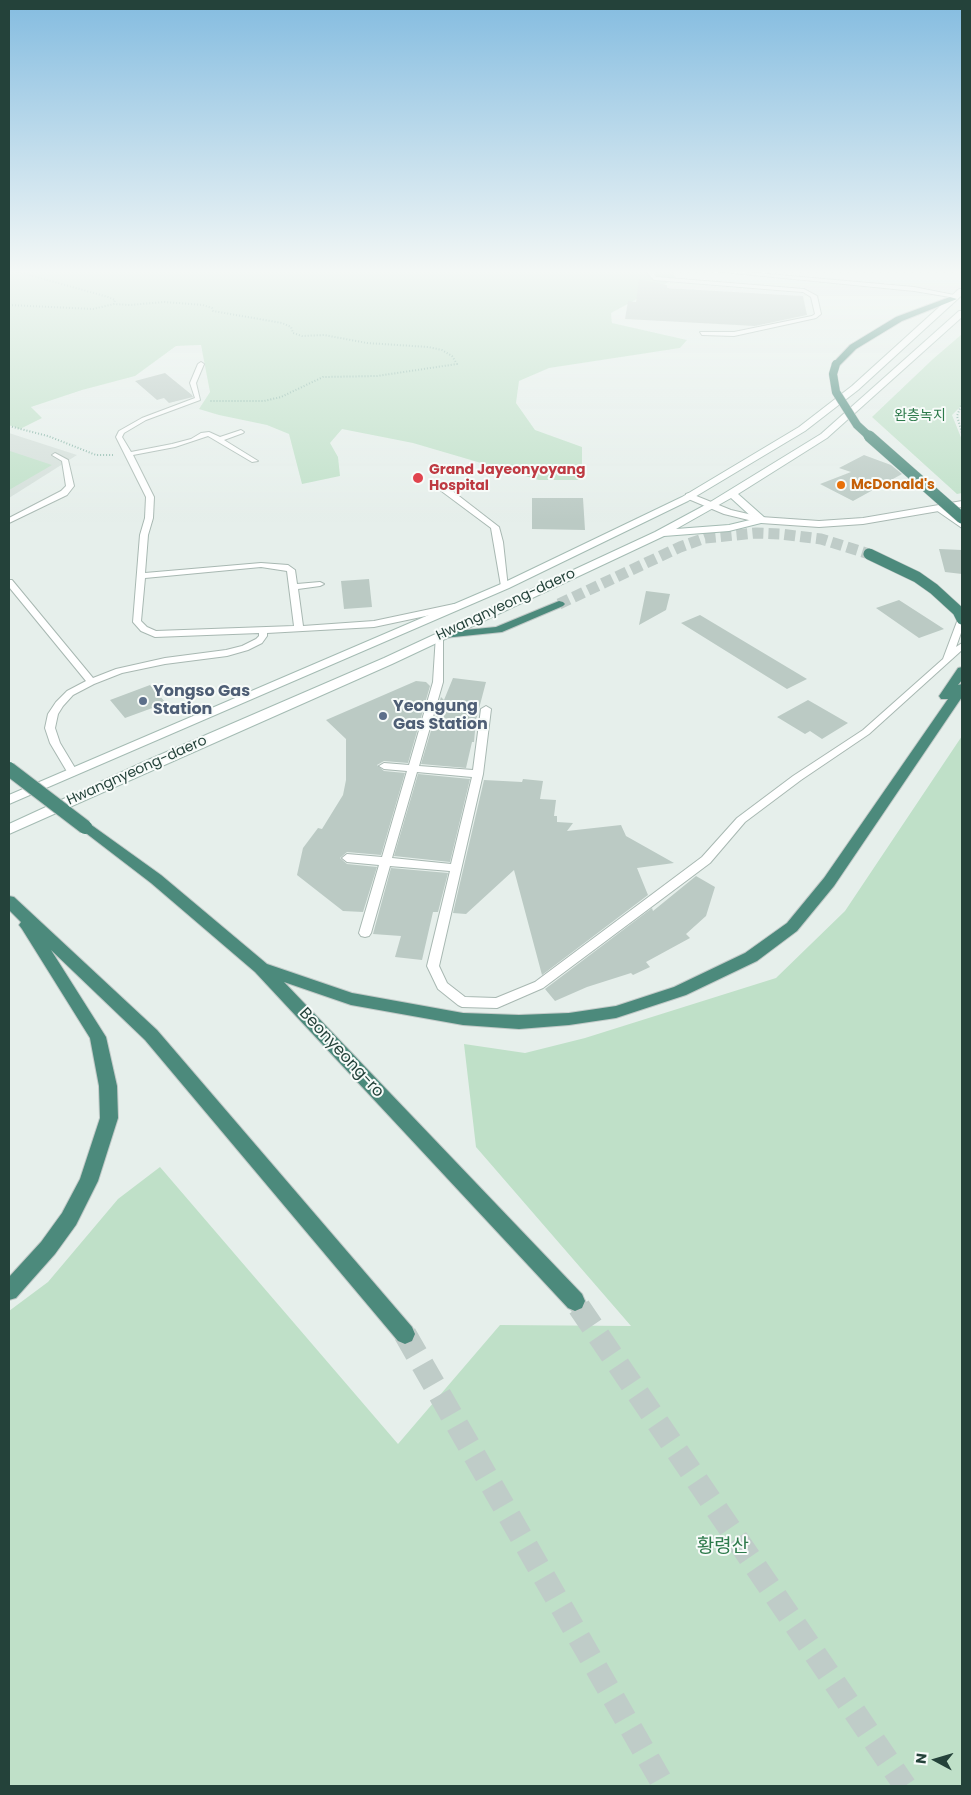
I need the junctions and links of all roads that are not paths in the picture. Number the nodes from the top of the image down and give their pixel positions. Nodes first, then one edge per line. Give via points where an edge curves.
1 (847, 355) edge
2 (892, 355) edge
3 (915, 355) edge
4 (201, 364) dead end
5 (192, 430) dead end
6 (241, 432) dead end
7 (194, 440) junction
8 (219, 440) junction
9 (129, 453) junction
10 (55, 455) dead end
11 (254, 461) dead end
12 (443, 488) dead end
13 (730, 494) junction
14 (689, 496) junction
15 (962, 504) edge
16 (711, 506) junction
17 (939, 508) junction
18 (962, 519) edge
19 (761, 520) junction
20 (9, 521) edge
21 (962, 526) edge
22 (659, 534) junction
23 (869, 554) tunnel mouth
24 (141, 576) junction
25 (9, 582) edge
26 (320, 584) dead end
27 (505, 586) junction
28 (293, 587) junction
29 (559, 604) tunnel mouth
30 (458, 606) junction
31 (962, 619) edge
32 (299, 629) junction
33 (263, 631) junction
34 (441, 636) junction
35 (962, 646) edge
36 (945, 663) junction
37 (962, 671) edge
38 (91, 682) junction
39 (962, 688) edge
40 (486, 709) dead end
41 (384, 766) dead end
42 (413, 768) junction
43 (9, 769) edge
44 (73, 773) junction
45 (478, 774) junction
46 (894, 788) junction
47 (9, 800) edge
48 (9, 829) edge
49 (347, 858) dead end
50 (386, 861) junction
51 (456, 868) junction
52 (12, 904) edge
53 (365, 933) dead end
54 (261, 968) junction
55 (9, 1291) edge
56 (575, 1301) tunnel mouth
57 (405, 1334) tunnel mouth

1 - 18 highway, bridge via 836,364 833,374 836,392 857,425
2 - 14 main road, Hwangnyeong-daero via 802,429
3 - 13 main road, Hwangnyeong-daero via 824,436
4 - 9 lane via 193,383 198,399 144,419 121,432 119,437
5 - 7 lane
6 - 8 lane
7 - 8 lane via 206,434
7 - 9 lane
8 - 11 lane
9 - 24 lane via 150,497
10 - 20 lane via 65,460 70,486 64,493
12 - 27 lane via 495,527
13 - 16 main road, Hwangnyeong-daero
13 - 19 main road
14 - 16 main road
14 - 27 main road, Hwangnyeong-daero
15 - 17 main road
16 - 19 main road
16 - 22 main road, Hwangnyeong-daero
17 - 18 lane
17 - 19 main road via 841,524
17 - 21 lane
19 - 22 main road via 728,528
22 - 34 main road, Hwangnyeong-daero
23 - 31 highway, bridge via 917,577 953,606
24 - 28 lane via 273,566 291,570
24 - 33 lane via 137,622 155,634
25 - 38 lane
26 - 28 lane
27 - 30 main road, Hwangnyeong-daero
28 - 32 lane
29 - 34 highway via 498,630
30 - 32 lane via 374,624
30 - 44 main road, Hwangnyeong-daero
31 - 36 lane
32 - 33 lane
33 - 38 lane via 259,641 245,648 119,671
34 - 42 lane via 438,682
34 - 48 main road, Hwangnyeong-daero
35 - 36 lane
36 - 51 lane via 866,732 740,820 706,860 539,985 497,1003 462,1002 442,986 433,966
37 - 46 highway via 921,734
38 - 44 lane via 70,693 59,704 50,728
39 - 46 highway
40 - 45 lane
41 - 42 lane
42 - 45 lane
42 - 50 lane
43 - 54 highway, Beonyeong-ro, bridge via 156,879
44 - 47 main road, Hwangnyeong-daero
45 - 51 lane
46 - 54 highway via 829,882 792,927 752,957 680,991 616,1012 518,1022 463,1020 351,998
49 - 50 lane
50 - 51 lane
50 - 53 lane
52 - 55 highway via 98,1036 108,1086 109,1118 88,1181 69,1219
52 - 57 highway via 151,1035
54 - 56 highway, Beonyeong-ro

